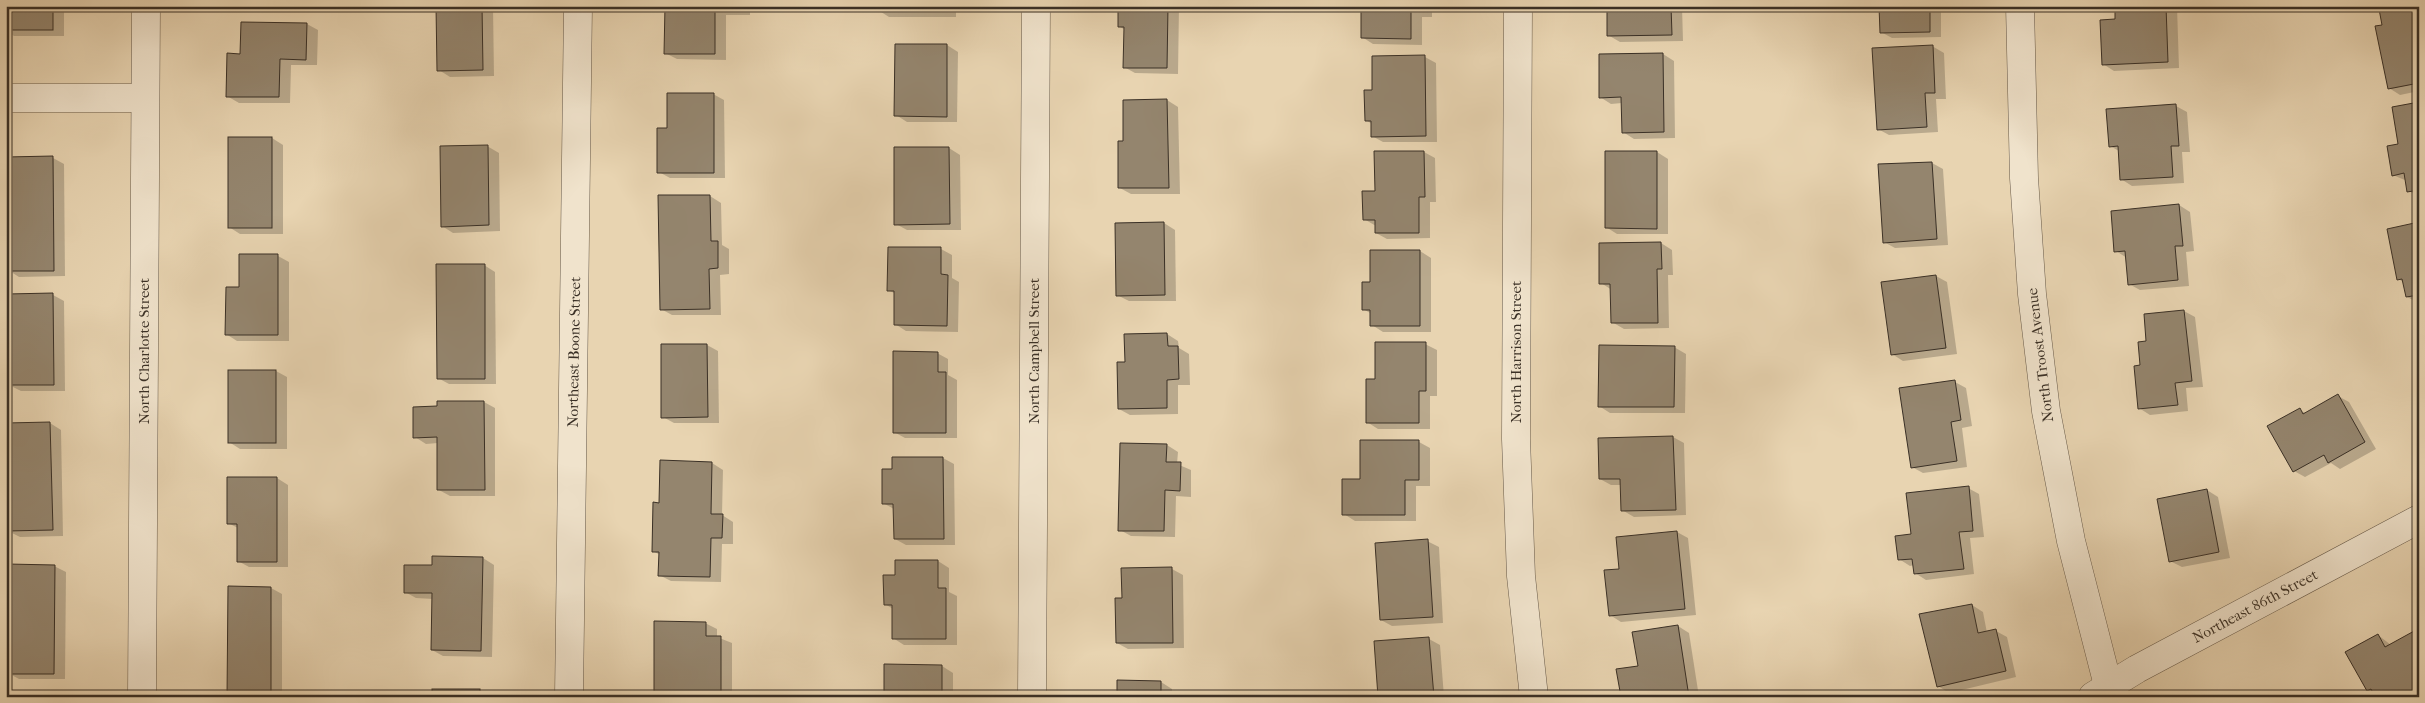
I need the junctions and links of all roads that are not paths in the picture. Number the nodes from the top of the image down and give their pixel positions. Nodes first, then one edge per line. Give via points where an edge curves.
1 (146, 6) edge
2 (578, 6) edge
3 (1036, 6) edge
4 (1518, 6) edge
5 (2020, 6) edge
6 (6, 98) edge
7 (146, 98) junction
8 (2419, 519) edge
9 (2104, 693) edge
10 (142, 697) edge
11 (569, 697) edge
12 (1032, 697) edge
13 (1534, 697) edge

1 - 7 street, North Charlotte Street
2 - 11 street, Northeast Boone Street
3 - 12 street, North Campbell Street
4 - 13 street, North Harrison Street via 1516,439 1522,576
5 - 9 street, North Troost Avenue via 2024,178 2032,294 2046,411
6 - 7 street
7 - 10 street, North Charlotte Street
8 - 9 street, Northeast 86th Street

